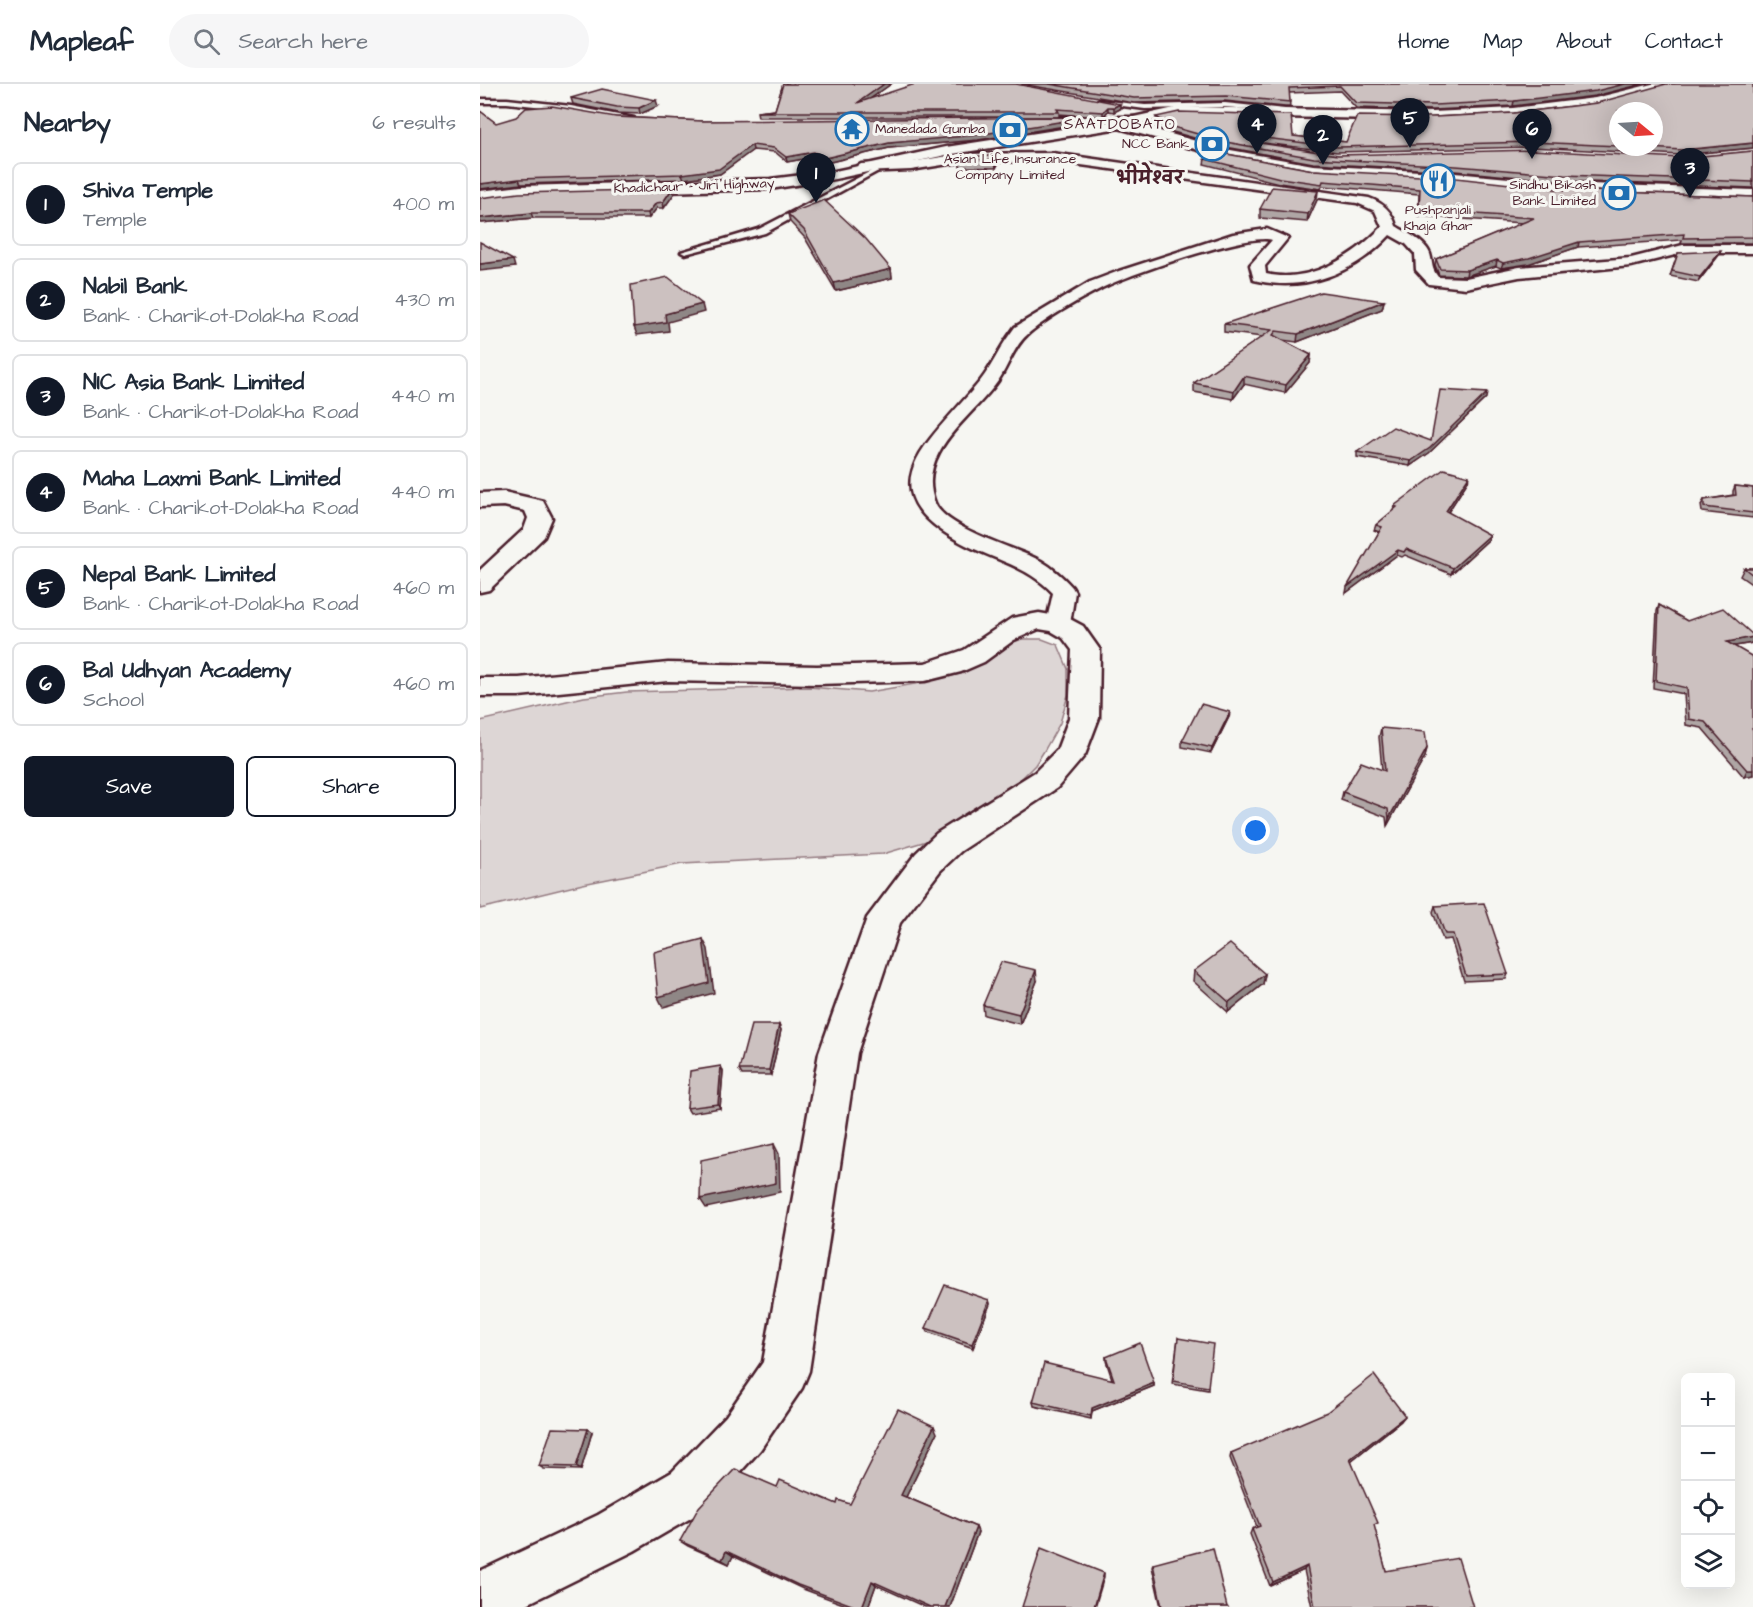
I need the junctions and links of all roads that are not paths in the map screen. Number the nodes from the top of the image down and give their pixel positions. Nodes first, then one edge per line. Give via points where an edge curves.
1 (1667, 84) edge
2 (1089, 99) edge
3 (480, 101) edge
4 (1320, 113) junction
5 (636, 118) edge
6 (1039, 119) edge
7 (1141, 119) junction
8 (1120, 124) junction
9 (861, 168) junction
10 (879, 169) junction
11 (1753, 195) edge
12 (480, 196) edge
13 (1389, 228) junction
14 (1753, 249) edge
15 (685, 252) dead end
16 (480, 500) edge
17 (480, 584) edge
18 (1058, 624) junction
19 (480, 687) edge
20 (480, 1599) edge

1 - 4 main road, Khadichaur - Jiri Highway via 1595,102 1513,112 1433,116
2 - 4 lane via 1134,107 1225,105
3 - 5 lane via 539,104
4 - 7 main road, Khadichaur - Jiri Highway via 1201,109
6 - 7 lane
7 - 8 main road, Khadichaur - Jiri Highway
8 - 9 main road, Khadichaur - Jiri Highway
8 - 11 main road via 1251,159 1314,170 1455,177 1563,188
9 - 10 street
9 - 12 main road, Khadichaur - Jiri Highway via 759,185 521,191
10 - 13 street via 962,158 1097,161 1358,199 1384,211
10 - 15 lane via 762,231
13 - 14 street via 1422,253 1424,270 1434,280 1466,283 1520,272 1631,262 1683,249
13 - 18 street via 1372,247 1347,262 1307,278 1271,282 1259,277 1257,265 1281,238 1267,233 1233,238 1095,285 1011,341 988,382 927,456 921,492 929,512 979,544 1024,560 1049,574 1064,592
16 - 17 main road via 520,501 535,506 540,518 535,532
18 - 19 main road via 1022,624 974,656 925,672 668,672 519,687
18 - 20 main road via 1073,632 1086,650 1084,718 1070,755 1046,780 949,842 884,918 837,1053 785,1371 743,1433 690,1490 616,1533

